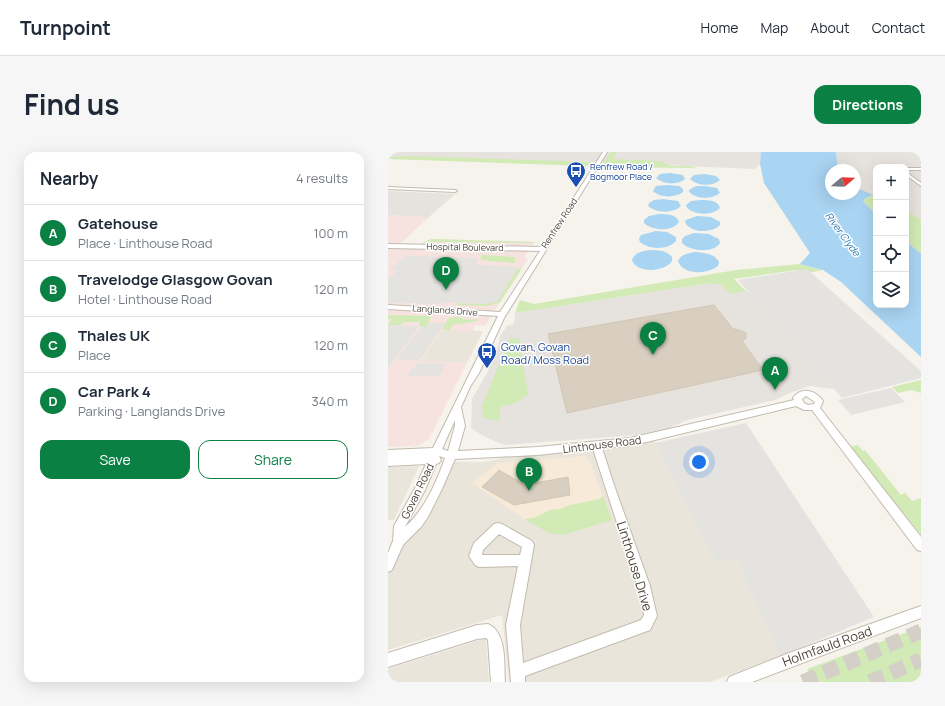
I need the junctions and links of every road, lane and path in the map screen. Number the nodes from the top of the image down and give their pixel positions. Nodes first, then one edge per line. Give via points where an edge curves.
1 (605, 152) edge
2 (921, 168) edge
3 (909, 169) edge
4 (909, 175) edge
5 (921, 185) edge
6 (388, 188) edge
7 (455, 191) dead end
8 (388, 246) edge
9 (388, 249) edge
10 (541, 251) junction
11 (388, 307) edge
12 (502, 314) junction
13 (798, 402) junction
14 (457, 408) junction
15 (815, 408) junction
16 (596, 446) junction
17 (388, 454) edge
18 (451, 455) junction
19 (434, 457) junction
20 (388, 462) edge
21 (399, 541) junction
22 (921, 546) edge
23 (526, 560) dead end
24 (388, 566) edge
25 (921, 612) edge
26 (388, 660) edge
27 (518, 677) edge
28 (498, 682) edge
29 (734, 682) edge

1 - 10 street, Renfrew Road
2 - 3 street
4 - 5 street
6 - 7 street
8 - 10 street, Hospital Boulevard
9 - 10 street, Hospital Boulevard
10 - 12 street, Renfrew Road
11 - 12 street, Langlands Drive
12 - 14 street, Govan Road
13 - 15 street via 807,408
13 - 15 street, Linthouse Road via 797,398 800,395 811,394 819,401
13 - 16 street, Linthouse Road via 630,442
14 - 18 street via 460,425
14 - 19 street, Govan Road
15 - 22 street
16 - 18 street, Linthouse Road
16 - 27 street, Linthouse Drive via 645,588 651,616 645,625
17 - 19 street
18 - 19 street, Linthouse Road
18 - 21 street via 419,521
19 - 20 street
19 - 21 street, Govan Road via 420,490 400,526
21 - 24 street, Govan Road
23 - 27 street, Linthouse Drive via 513,625
25 - 29 street, Holmfauld Road
26 - 28 street via 477,632 488,631 495,640

